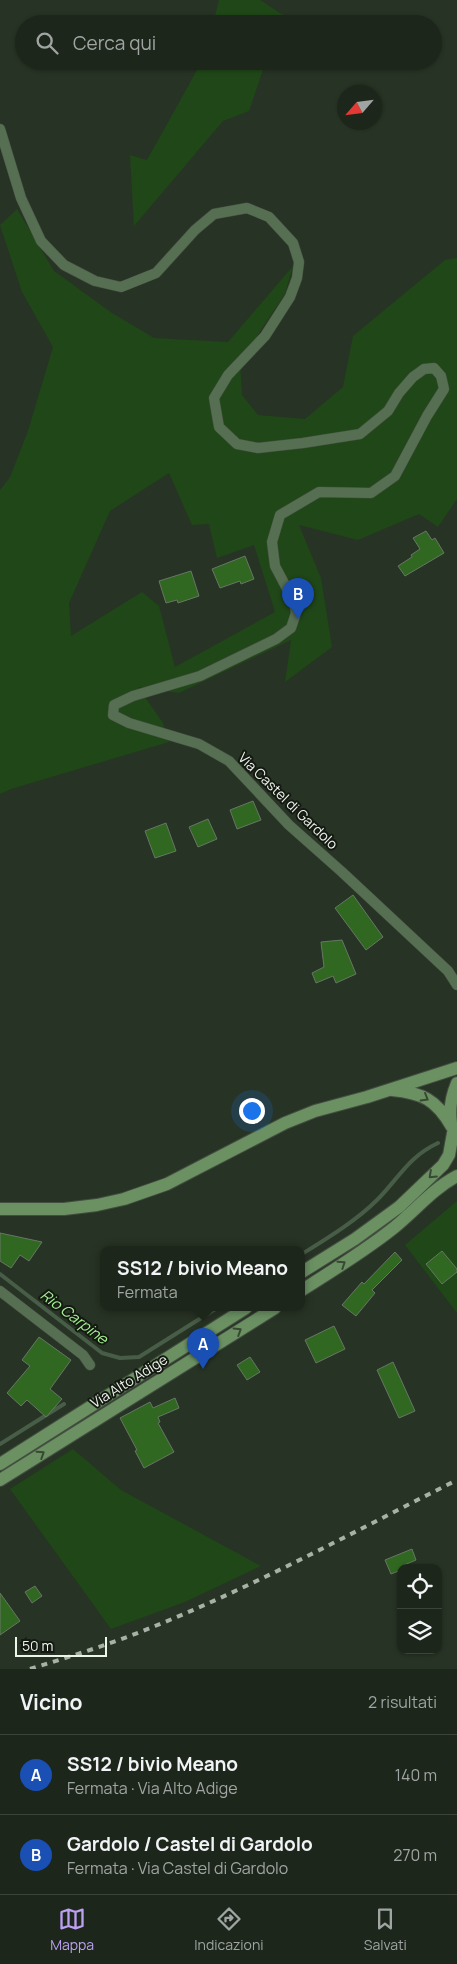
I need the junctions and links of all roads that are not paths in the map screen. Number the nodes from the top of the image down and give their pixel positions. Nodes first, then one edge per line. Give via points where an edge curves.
1 (0, 130) edge
2 (457, 985) edge
3 (457, 1068) edge
4 (457, 1083) edge
5 (387, 1090) junction
6 (454, 1133) edge
7 (457, 1176) edge
8 (0, 1209) edge
9 (305, 1270) edge
10 (305, 1288) edge
11 (0, 1292) edge
12 (241, 1311) edge
13 (270, 1311) edge
14 (90, 1365) dead end
15 (0, 1464) edge
16 (0, 1480) edge

1 - 2 street, Via Castel di Gardolo via 21,198 41,241 64,265 95,281 121,287 156,273 214,214 247,208 269,217 293,244 299,262 290,297 265,336 228,375 214,398 219,427 237,444 258,448 360,434 388,411 399,393 424,369 434,368 441,376 444,389 395,476 371,493 319,492 280,515 272,542 275,566 294,602 296,613 291,628 276,639 200,676 114,704 113,715 128,723 199,744 229,761 289,825 448,971
3 - 5 main road
4 - 6 main road via 449,1113
5 -> 6 main road via 427,1098 445,1114
5 - 8 main road via 284,1123 167,1184 124,1198 64,1209
6 -> 9 main road via 443,1165 398,1207
10 -> 7 main road via 382,1237 438,1188
11 - 14 street via 83,1355
12 - 15 main road, Via Alto Adige
16 -> 13 main road, Via Alto Adige

